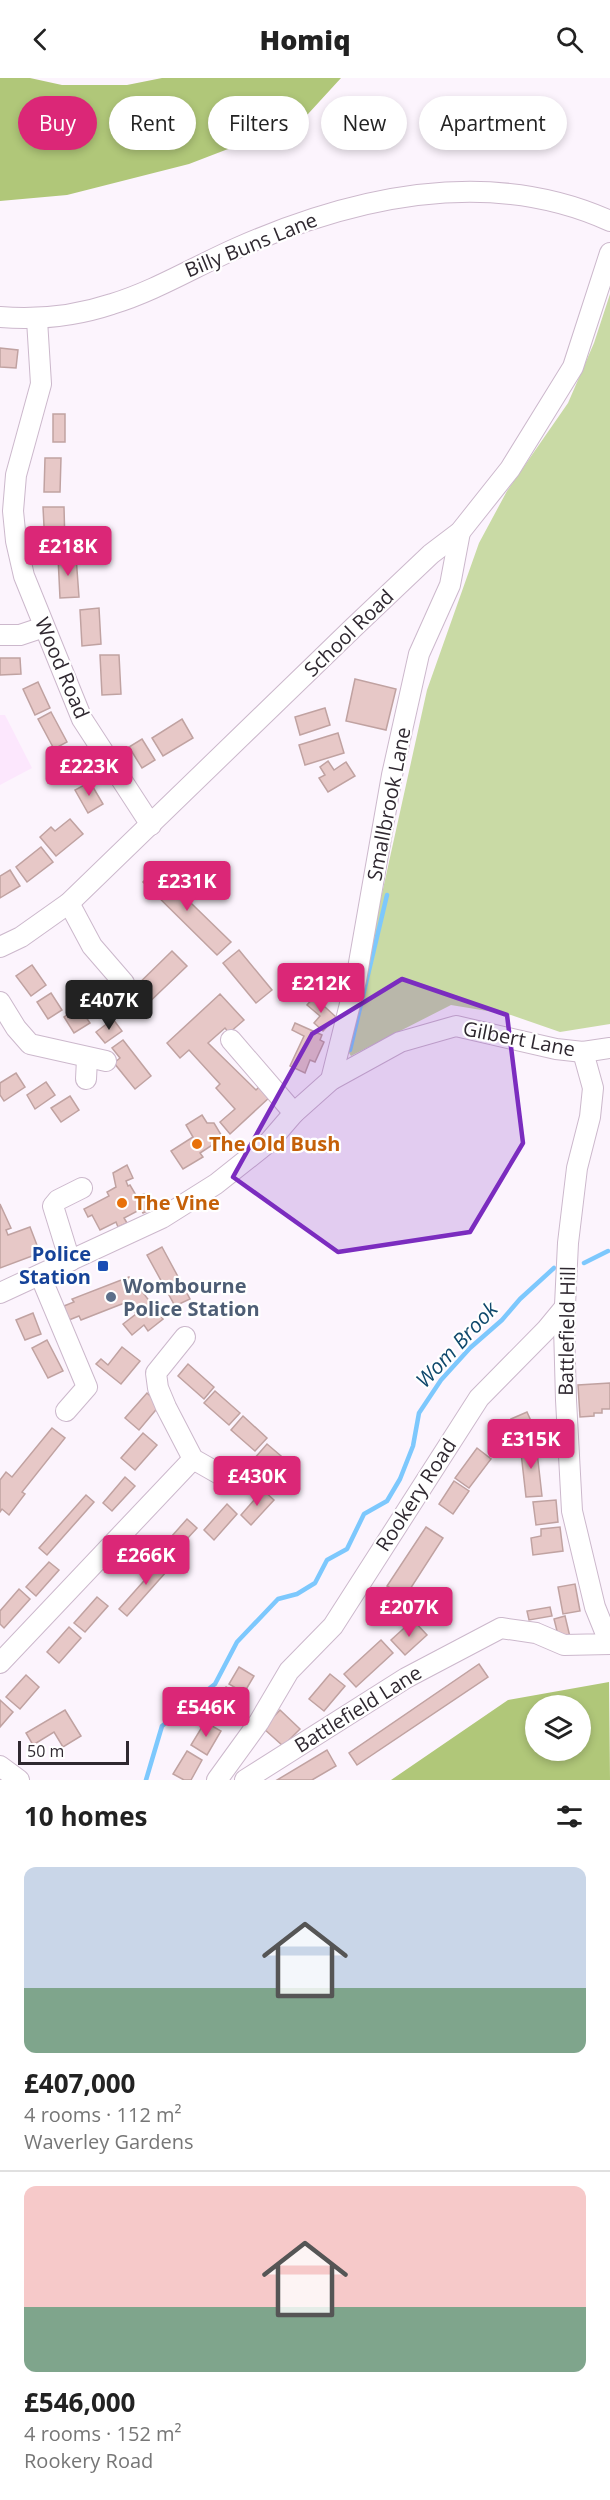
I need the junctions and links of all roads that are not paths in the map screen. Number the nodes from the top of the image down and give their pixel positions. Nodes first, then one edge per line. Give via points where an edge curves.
1 (610, 221) edge
2 (610, 253) edge
3 (0, 317) edge
4 (37, 320) junction
5 (8, 474) edge
6 (460, 531) junction
7 (44, 627) junction
8 (0, 635) edge
9 (151, 825) junction
10 (69, 903) junction
11 (0, 947) edge
12 (124, 983) dead end
13 (0, 1002) edge
14 (231, 1040) dead end
15 (610, 1047) edge
16 (583, 1052) junction
17 (86, 1079) dead end
18 (331, 1080) junction
19 (294, 1113) junction
20 (82, 1188) dead end
21 (70, 1261) junction
22 (40, 1275) junction
23 (0, 1293) edge
24 (565, 1307) junction
25 (185, 1337) dead end
26 (66, 1411) dead end
27 (193, 1459) junction
28 (223, 1476) dead end
29 (610, 1644) edge
30 (0, 1663) edge
31 (0, 1766) edge
32 (19, 1780) edge
33 (217, 1780) edge
34 (245, 1780) edge

1 - 4 street, Billy Buns Lane via 549,199 505,192 445,192 368,202 296,223 112,304
2 - 6 street, School Road via 573,367 510,469
3 - 4 street, Billy Buns Lane
4 - 5 street, Wood Road via 42,384
5 - 7 street, Wood Road via 24,576
6 - 9 street, School Road via 388,595
6 - 18 street, Smallbrook Lane via 450,585 419,654 392,775 356,980
7 - 8 street via 20,635
7 - 9 street, Wood Road via 82,719
9 - 10 street, School Road
10 - 11 street, School Road
10 - 12 street via 92,946
13 - 17 street via 30,1044 97,1060
14 - 19 street
15 - 16 street, Gilbert Lane
16 - 18 street, Gilbert Lane via 456,1026 400,1042
16 - 24 street, Battlefield Hill via 593,1088 577,1168
18 - 19 street, Gilbert Lane
19 - 21 street, Gilbert Lane via 269,1142 216,1184 162,1218
20 - 21 street via 53,1206
21 - 22 street, Gilbert Lane
22 - 23 street, Gilbert Lane
22 - 26 street via 87,1387
24 - 29 street, Battlefield Hill via 572,1511 595,1607
24 - 33 street, Rookery Road via 479,1398 333,1626 289,1671 259,1722
25 - 27 street via 156,1373 166,1407
27 - 28 street
27 - 30 street
29 - 34 street, Battlefield Lane via 564,1645 536,1634 501,1628 406,1678
31 - 32 street

